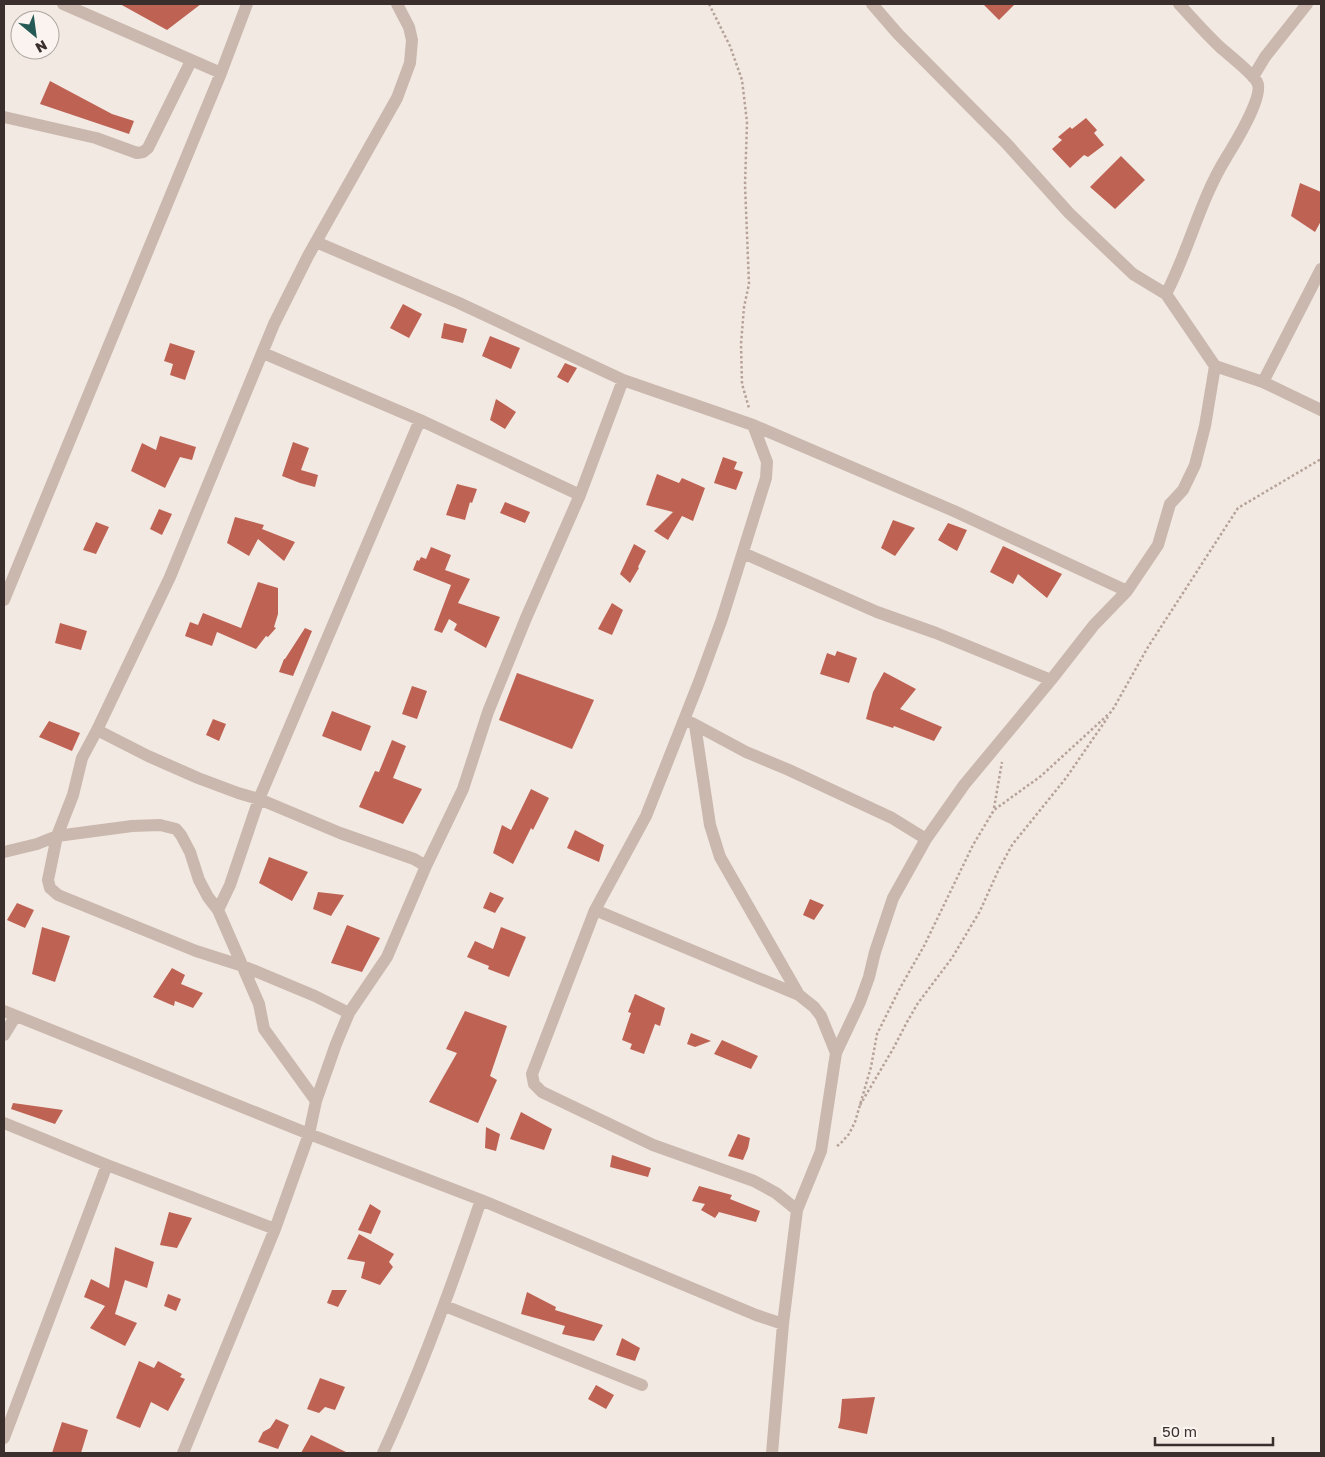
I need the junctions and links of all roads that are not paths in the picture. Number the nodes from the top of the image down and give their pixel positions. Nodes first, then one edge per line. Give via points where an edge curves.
1 (247, 4) edge
2 (397, 4) edge
3 (872, 4) edge
4 (1179, 4) edge
5 (1307, 4) edge
6 (72, 5) edge
7 (190, 61) junction
8 (221, 73) junction
9 (1253, 77) junction
10 (4, 117) edge
11 (316, 242) junction
12 (1321, 269) edge
13 (1166, 294) junction
14 (263, 353) junction
15 (1215, 366) junction
16 (623, 380) junction
17 (1263, 382) junction
18 (1321, 410) edge
19 (420, 420) junction
20 (753, 425) junction
21 (580, 495) junction
22 (743, 553) junction
23 (1127, 591) junction
24 (4, 600) edge
25 (1051, 680) junction
26 (683, 719) junction
27 (695, 725) junction
28 (97, 730) junction
29 (259, 799) junction
30 (56, 836) junction
31 (926, 840) junction
32 (4, 852) edge
33 (426, 866) junction
34 (218, 910) junction
35 (595, 910) junction
36 (243, 966) junction
37 (799, 995) junction
38 (10, 1014) edge
39 (349, 1014) junction
40 (4, 1035) edge
41 (836, 1054) junction
42 (316, 1101) junction
43 (4, 1123) edge
44 (309, 1134) junction
45 (107, 1165) junction
46 (482, 1200) junction
47 (797, 1210) junction
48 (275, 1229) junction
49 (445, 1306) junction
50 (783, 1324) junction
51 (642, 1385) dead end
52 (4, 1438) edge
53 (183, 1453) edge
54 (383, 1453) edge
55 (772, 1453) edge

1 - 8 street
2 - 11 street via 412,40 410,63 397,98
3 - 13 street via 1069,213 1133,274
4 - 9 street
5 - 9 street
6 - 7 street
7 - 8 street
7 - 10 street via 148,148 143,152
8 - 24 street
9 - 13 street via 1258,82 1259,92 1240,136 1204,202
11 - 14 street via 274,324
11 - 16 street via 459,303
12 - 17 street
13 - 15 street
14 - 19 street
14 - 28 street via 170,577
15 - 17 street
15 - 23 street via 1206,426 1195,465 1183,490 1170,504 1158,545
16 - 20 street
16 - 21 street
17 - 18 street
19 - 21 street
19 - 29 street
20 - 22 street via 767,462 766,478
20 - 23 street via 962,515
21 - 33 street via 488,712 463,789
22 - 25 street via 877,612
22 - 26 street
23 - 25 street via 1094,625
25 - 31 street via 964,786
26 - 27 street
26 - 35 street via 646,816
27 - 31 street via 746,752 884,814
27 - 37 street via 710,825 720,857
28 - 29 street via 198,778
28 - 30 street via 82,758 73,795
29 - 33 street
29 - 34 street via 230,885
30 - 32 street
30 - 34 street via 132,826 160,825 176,829 190,852 199,880
30 - 36 street via 48,880 50,888 58,895 196,951
31 - 41 street via 893,898 860,1002
33 - 39 street via 387,958
34 - 36 street
35 - 37 street
35 - 47 street via 532,1074 534,1084 542,1092 653,1145 754,1181
36 - 39 street
36 - 42 street via 259,1004 264,1029
37 - 41 street via 821,1016
38 - 40 street
38 - 44 street
39 - 42 street
41 - 47 street via 821,1151
42 - 44 street
43 - 45 street
44 - 46 street
44 - 48 street
45 - 48 street
45 - 52 street
46 - 49 street
46 - 50 street
47 - 50 street
48 - 53 street
49 - 51 street
49 - 54 street
50 - 55 street

